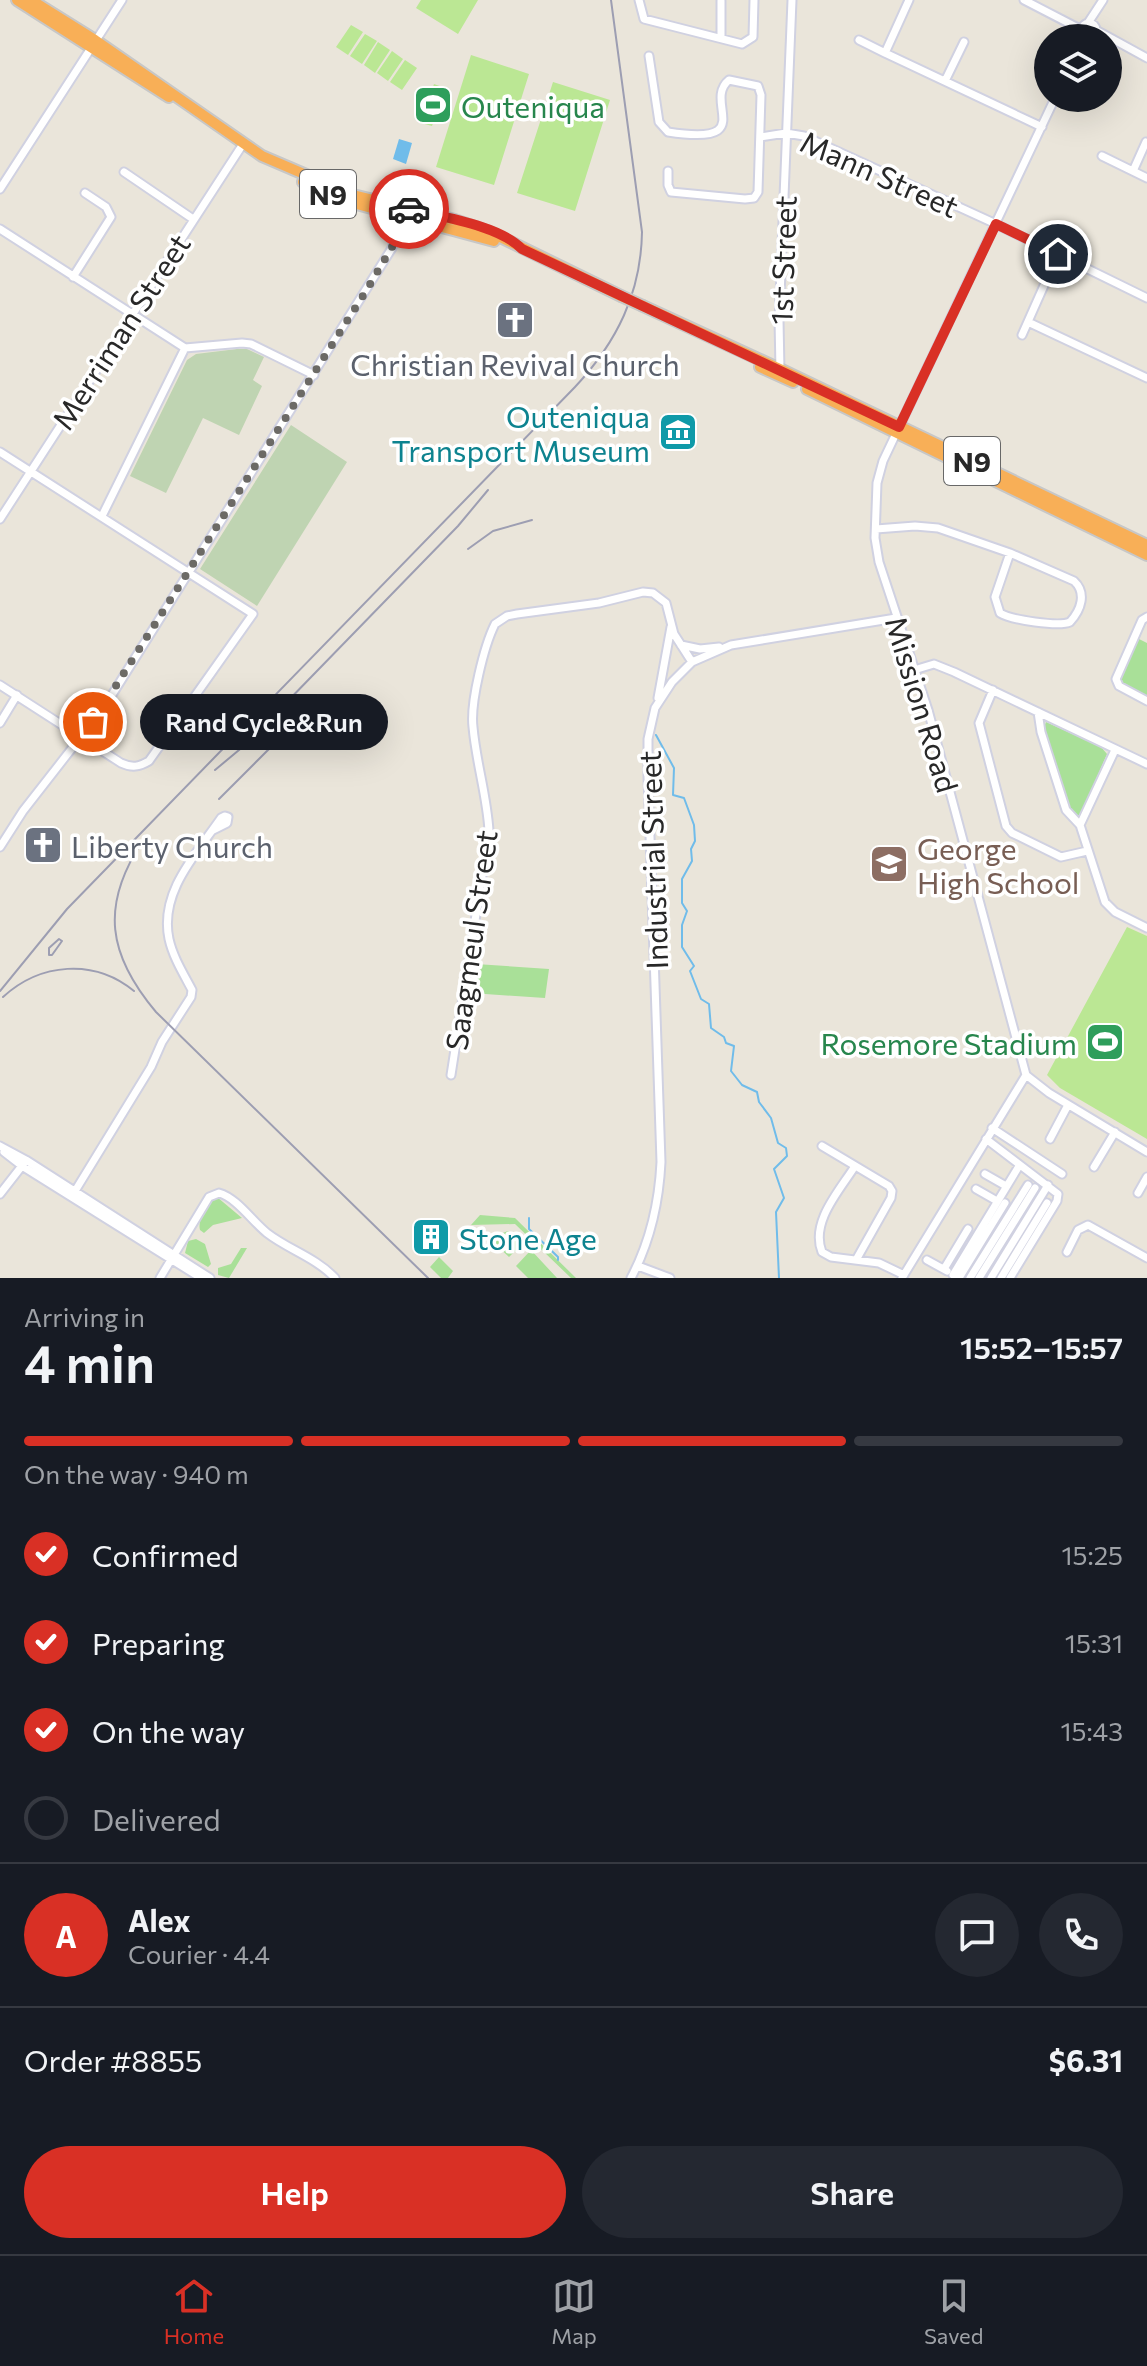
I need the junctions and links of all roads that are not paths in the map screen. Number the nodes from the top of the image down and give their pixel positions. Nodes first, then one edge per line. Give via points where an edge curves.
1 (17, 0) edge
2 (31, 0) edge
3 (122, 0) edge
4 (639, 0) edge
5 (754, 0) edge
6 (792, 0) edge
7 (909, 0) edge
8 (1024, 0) edge
9 (721, 1) edge
10 (1101, 4) edge
11 (1074, 24) edge
12 (1092, 24) edge
13 (721, 38) junction
14 (859, 40) dead end
15 (964, 42) dead end
16 (93, 44) junction
17 (1122, 46) edge
18 (885, 53) junction
19 (649, 56) dead end
20 (1147, 58) edge
21 (945, 81) junction
22 (1049, 112) edge
23 (1042, 127) junction
24 (786, 133) junction
25 (760, 137) junction
26 (1146, 142) edge
27 (243, 144) junction
28 (1102, 156) dead end
29 (668, 171) dead end
30 (1133, 171) junction
31 (124, 172) dead end
32 (1147, 178) edge
33 (0, 189) edge
34 (85, 193) dead end
35 (402, 211) junction
36 (193, 219) junction
37 (996, 224) junction
38 (0, 229) edge
39 (1058, 254) junction
40 (73, 277) junction
41 (1147, 298) edge
42 (132, 313) junction
43 (1028, 322) junction
44 (1022, 335) dead end
45 (185, 348) junction
46 (779, 372) junction
47 (314, 375) junction
48 (1147, 378) edge
49 (897, 430) junction
50 (0, 452) edge
51 (30, 471) junction
52 (102, 516) junction
53 (0, 519) edge
54 (876, 529) junction
55 (1147, 545) edge
56 (1010, 553) junction
57 (1147, 555) edge
58 (188, 571) junction
59 (1147, 617) edge
60 (896, 618) junction
61 (671, 624) junction
62 (681, 645) junction
63 (731, 645) junction
64 (692, 662) junction
65 (914, 670) junction
66 (0, 685) edge
67 (993, 690) junction
68 (17, 695) junction
69 (1147, 701) edge
70 (655, 708) junction
71 (1038, 712) junction
72 (0, 723) edge
73 (82, 737) junction
74 (1115, 750) junction
75 (1147, 764) edge
76 (1080, 825) junction
77 (213, 830) dead end
78 (0, 847) edge
79 (1087, 851) junction
80 (1147, 928) edge
81 (451, 1075) dead end
82 (1026, 1075) junction
83 (1068, 1105) junction
84 (992, 1128) junction
85 (1115, 1132) junction
86 (986, 1139) junction
87 (1050, 1139) dead end
88 (822, 1146) dead end
89 (0, 1147) edge
90 (1147, 1152) edge
91 (24, 1163) junction
92 (855, 1166) junction
93 (1019, 1166) junction
94 (1094, 1167) dead end
95 (985, 1174) dead end
96 (1062, 1174) dead end
97 (1147, 1177) edge
98 (994, 1179) junction
99 (1048, 1185) junction
100 (1006, 1186) junction
101 (1032, 1186) dead end
102 (976, 1189) dead end
103 (73, 1193) junction
104 (1138, 1193) dead end
105 (0, 1194) edge
106 (985, 1194) junction
107 (1001, 1202) junction
108 (1047, 1203) dead end
109 (1019, 1206) junction
110 (988, 1222) junction
111 (1032, 1222) junction
112 (968, 1229) dead end
113 (1004, 1231) junction
114 (1023, 1242) junction
115 (960, 1243) junction
116 (969, 1249) junction
117 (1067, 1252) dead end
118 (174, 1257) junction
119 (1147, 1258) edge
120 (856, 1260) junction
121 (927, 1260) dead end
122 (638, 1266) junction
123 (952, 1275) edge
124 (903, 1277) edge
125 (160, 1278) edge
126 (201, 1278) edge
127 (210, 1278) edge
128 (335, 1278) edge
129 (631, 1278) edge
130 (670, 1278) edge
131 (970, 1278) edge
132 (979, 1278) edge
133 (991, 1278) edge
134 (1001, 1278) edge
135 (1010, 1278) edge

1 - 16 highway, N9
2 - 16 highway, N9
3 - 16 street
4 - 13 street via 644,19
5 - 13 street via 752,40 742,44
6 - 24 street, 1st Street
7 - 18 street
8 - 11 street
9 - 13 street
10 - 12 street
14 - 18 street
15 - 21 street
16 - 27 highway, N9 via 145,84
16 - 33 street
17 - 20 street
18 - 21 street
19 - 25 street via 664,130 718,132 724,84 733,80 760,90
21 - 23 street
22 - 23 street, Mission Road
23 - 37 street, Mission Road
24 - 25 street
24 - 37 street, Mann Street via 804,136
24 - 46 street, 1st Street
25 - 29 street via 758,192 751,199 671,192
26 - 30 street
27 - 35 highway, N9 via 350,194
27 - 36 street, Merriman Street
28 - 30 street
30 - 32 street
31 - 36 street
34 - 40 street via 111,217
35 - 46 highway, N9, bridge via 522,249
35 - 47 street via 392,248
36 - 42 street, Merriman Street
37 - 39 street, Mann Street
37 - 49 street, Mission Road
38 - 40 street
39 - 41 street, Mann Street
39 - 43 street
40 - 42 street
42 - 45 street
42 - 51 street, Merriman Street
43 - 44 street
43 - 48 street
45 - 47 street via 251,344
45 - 52 street
46 - 49 highway, N9
47 - 58 street
49 - 54 street, Mission Road via 878,475
49 - 55 highway, N9
49 - 57 highway, N9
50 - 51 street
51 - 52 street
51 - 53 street, Merriman Street
52 - 58 street
54 - 56 street via 938,528
54 - 60 street, Mission Road via 878,558
56 - 56 street via 995,597 1000,613 1056,625 1070,622 1082,599 1078,584
58 - 73 street
58 - 73 street via 253,614 149,761 129,767
59 - 69 street via 1116,679
60 - 63 street, Industrial Street
60 - 65 street, Mission Road
61 - 62 street, Saagmeul Street
61 - 70 street
61 - 81 street, Saagmeul Street via 663,599 643,592 507,616 491,632 472,718 489,831
62 - 63 street
62 - 64 street, Saagmeul Street
63 - 64 street, Industrial Street
64 - 70 street, Industrial Street
65 - 67 street via 934,664
65 - 82 street, Mission Road
66 - 68 street
67 - 71 street
67 - 79 street via 979,723 1006,826 1061,857
68 - 72 street
68 - 73 street
70 - 122 street, Industrial Street via 648,777 661,1162 655,1212
71 - 74 street
71 - 76 street via 1066,810
73 - 78 street
74 - 75 street
74 - 76 street
76 - 79 street
77 - 103 street via 178,880 168,919 169,941 192,993
79 - 80 street via 1110,907
82 - 83 street
82 - 84 street
83 - 85 street
83 - 87 street
84 - 86 street
84 - 96 street
85 - 90 street
85 - 94 street
86 - 93 street
86 - 124 street
88 - 92 street
89 - 91 street
91 - 103 street
91 - 105 street
92 - 120 street via 889,1186 892,1194
92 - 120 street via 821,1220 819,1237 826,1255
93 - 99 street
93 - 100 street
95 - 98 street
97 - 104 street
98 - 100 street
98 - 106 street
99 - 111 street
99 - 111 street via 1059,1197
100 - 107 street
101 - 109 street
102 - 106 street
103 - 118 street
106 - 107 street
107 - 110 street
108 - 111 street
109 - 111 street
109 - 113 street
110 - 113 street
110 - 116 street
110 - 123 street
111 - 114 street
112 - 115 street
113 - 114 street
113 - 131 street
113 - 132 street
114 - 133 street
114 - 134 street
114 - 135 street
115 - 116 street
115 - 123 street
116 - 123 street
117 - 119 street via 1078,1230 1088,1225
118 - 125 street
118 - 126 street
118 - 127 street
118 - 128 street via 209,1197 223,1193 271,1236
120 - 124 street via 879,1263
121 - 123 street
122 - 129 street, Industrial Street
122 - 130 street

